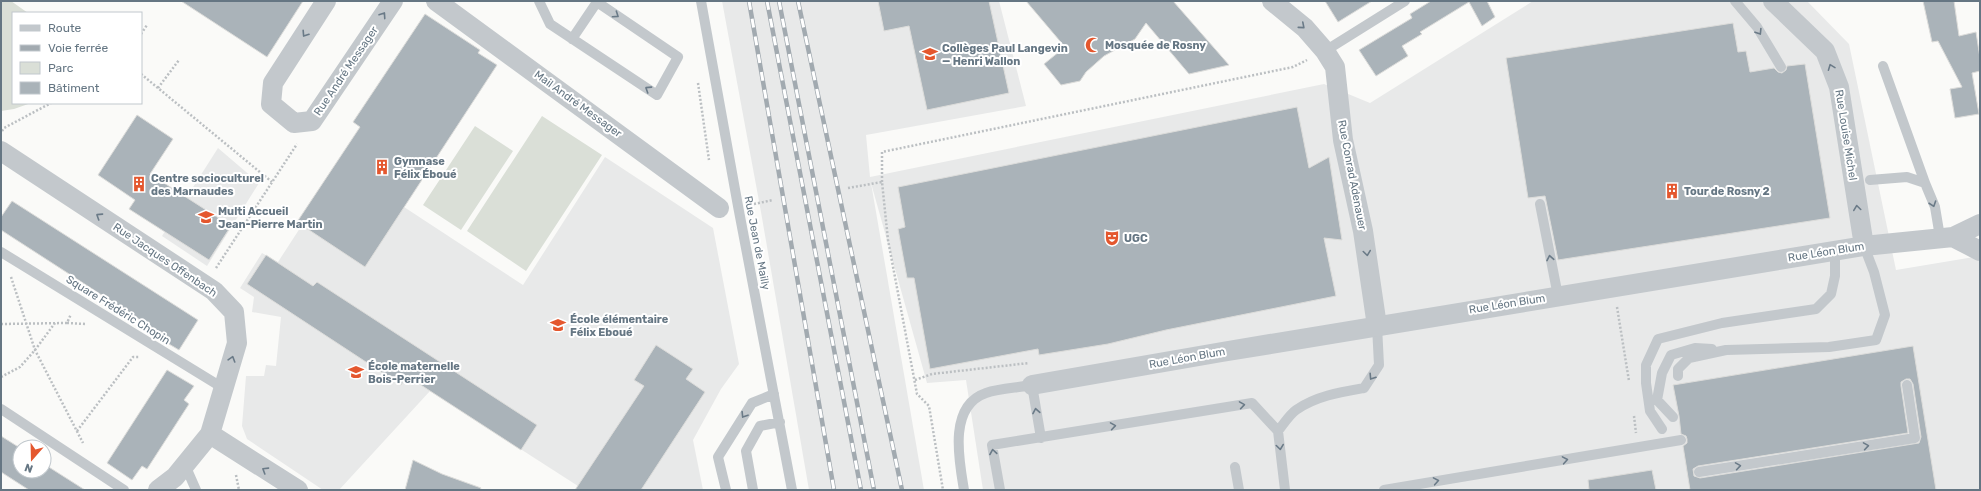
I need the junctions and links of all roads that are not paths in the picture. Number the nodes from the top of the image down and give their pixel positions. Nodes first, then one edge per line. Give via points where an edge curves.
1 (326, 1) edge
2 (393, 1) edge
3 (436, 1) edge
4 (539, 1) edge
5 (701, 1) edge
6 (1272, 1) edge
7 (1405, 1) edge
8 (1735, 1) edge
9 (1773, 1) edge
10 (572, 39) junction
11 (1325, 51) junction
12 (1883, 66) dead end
13 (1781, 67) dead end
14 (1, 151) edge
15 (1870, 180) dead end
16 (1925, 183) junction
17 (1540, 204) dead end
18 (719, 208) dead end
19 (1980, 224) edge
20 (1947, 237) junction
21 (1864, 246) junction
22 (1835, 251) junction
23 (1980, 251) edge
24 (3, 253) edge
25 (1558, 296) junction
26 (1377, 326) junction
27 (1726, 350) junction
28 (1678, 376) dead end
29 (1032, 385) junction
30 (1907, 385) dead end
31 (223, 388) junction
32 (774, 394) junction
33 (1, 409) edge
34 (1673, 418) dead end
35 (780, 422) junction
36 (1662, 429) dead end
37 (1278, 431) junction
38 (210, 434) junction
39 (1041, 438) junction
40 (1681, 440) dead end
41 (185, 465) junction
42 (1235, 467) dead end
43 (1699, 472) dead end
44 (124, 490) edge
45 (158, 490) edge
46 (196, 490) edge
47 (298, 490) edge
48 (726, 490) edge
49 (753, 490) edge
50 (792, 490) edge
51 (964, 490) edge
52 (1000, 490) edge
53 (1239, 490) edge
54 (1285, 490) edge
55 (1384, 490) edge

1 -> 2 street, Rue André Messager via 273,83 271,104 294,123 312,122
3 - 18 street, Mail André Messager
4 - 10 lane via 550,24
5 - 32 lane, Rue Jean de Mailly
6 -> 11 street, Rue Conrad Adenauer via 1305,28
7 - 11 lane
8 -> 13 lane via 1757,27
21 -> 9 street, Rue Louise Michel via 1839,87 1825,51
10 -> 10 lane via 597,2 678,57 657,95
11 -> 26 street, Rue Conrad Adenauer via 1335,67 1343,140 1364,231
12 - 16 lane
31 -> 14 street, Rue Jacques Offenbach via 237,343 234,312 214,291
15 - 16 lane via 1907,177
16 -> 20 lane
25 -> 17 lane
19 - 20 street, Rue Léon Blum
20 - 21 street, Rue Léon Blum
20 - 23 street
21 - 22 street, Rue Léon Blum
21 - 27 lane via 1885,315 1876,340 1829,347
22 - 25 street, Rue Léon Blum
22 - 36 lane via 1832,294 1816,309 1722,323 1658,339 1646,365 1646,383 1650,411
24 - 31 lane, Square Frédéric Chopin
25 - 26 street, Rue Léon Blum
26 - 29 street, Rue Léon Blum
26 -> 37 lane via 1379,365 1364,388 1327,395 1296,410
27 - 28 lane via 1689,358 1678,369
27 - 34 lane via 1695,348 1671,355 1662,373 1657,400
39 -> 29 lane
29 - 51 lane via 986,393 974,399 963,414 958,439
43 -> 30 lane via 1915,438
31 - 38 street, Rue Jacques Offenbach
32 - 35 lane, Rue Jean de Mailly
32 -> 48 lane via 752,403 718,457
33 - 44 lane
35 - 49 lane via 760,426 746,451
35 - 50 lane, Rue Jean de Mailly
39 -> 37 lane via 1252,403
37 -> 54 lane
38 - 41 street
47 -> 38 street
52 -> 39 lane via 992,445
55 -> 40 lane
41 - 45 street via 175,477
41 - 46 lane
42 - 53 lane

